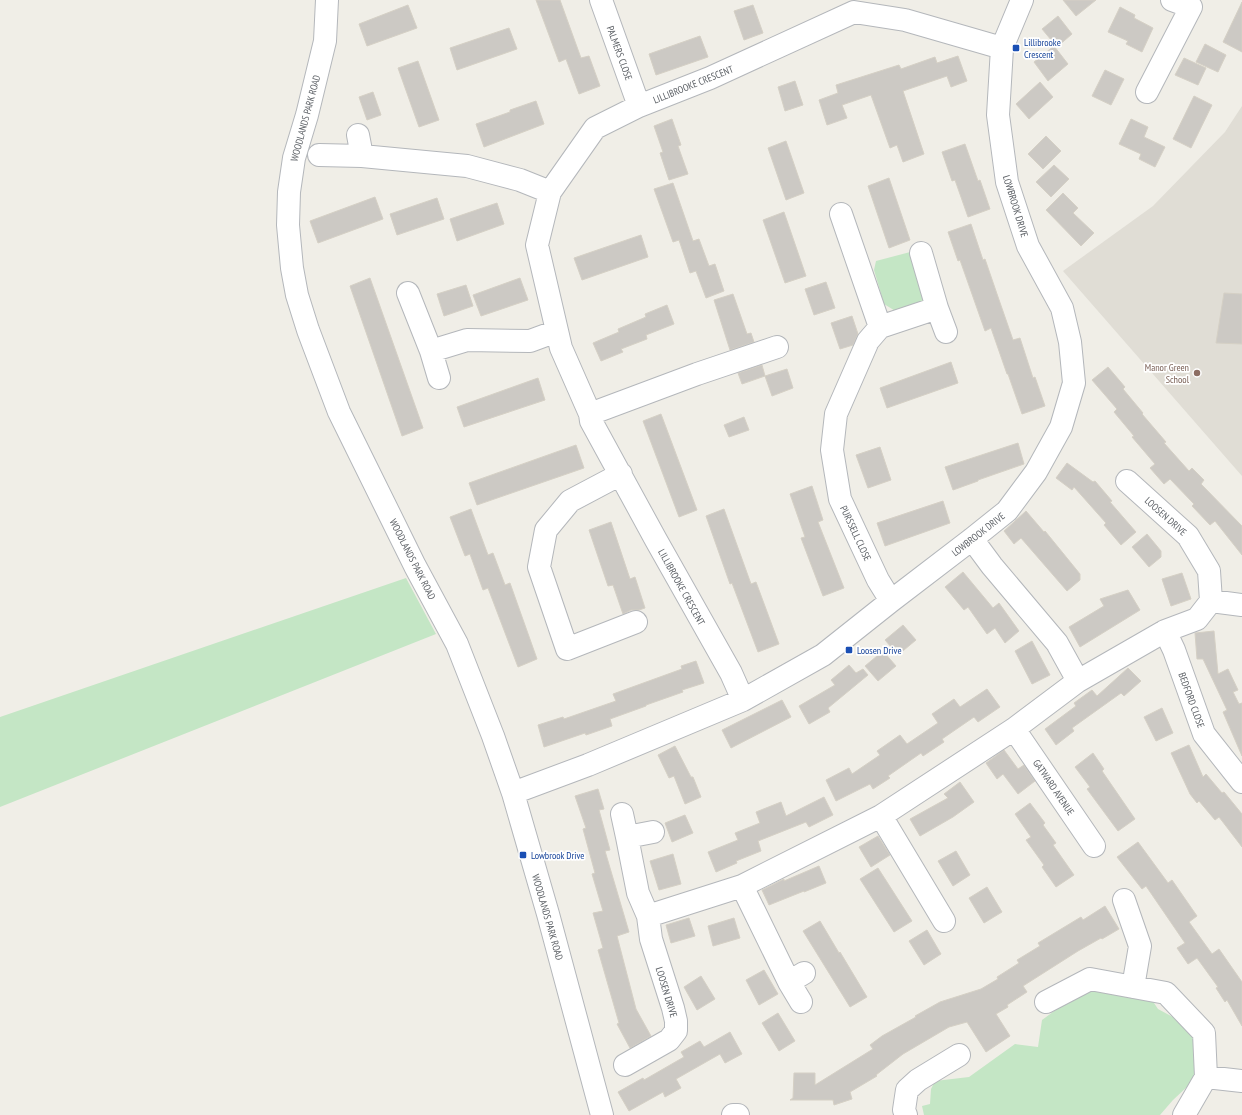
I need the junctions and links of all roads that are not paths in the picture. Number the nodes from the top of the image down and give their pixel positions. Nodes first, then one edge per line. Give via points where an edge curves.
1 (327, 0) edge
2 (601, 0) edge
3 (1022, 0) edge
4 (1172, 0) edge
5 (853, 6) edge
6 (1002, 48) junction
7 (1147, 92) dead end
8 (638, 106) junction
9 (358, 135) dead end
10 (319, 155) dead end
11 (362, 156) junction
12 (550, 192) junction
13 (840, 214) dead end
14 (920, 253) dead end
15 (408, 293) dead end
16 (937, 308) junction
17 (880, 327) junction
18 (557, 331) junction
19 (946, 332) dead end
20 (777, 346) dead end
21 (431, 351) junction
22 (439, 378) dead end
23 (590, 414) junction
24 (621, 474) junction
25 (1127, 481) dead end
26 (972, 539) junction
27 (891, 601) junction
28 (1211, 601) junction
29 (1242, 605) edge
30 (636, 622) dead end
31 (1165, 631) junction
32 (1078, 681) junction
33 (743, 700) junction
34 (1014, 729) junction
35 (1242, 782) edge
36 (513, 793) junction
37 (622, 814) dead end
38 (881, 816) junction
39 (653, 832) dead end
40 (627, 837) junction
41 (1094, 846) dead end
42 (742, 886) junction
43 (1124, 900) dead end
44 (648, 916) junction
45 (944, 921) dead end
46 (1133, 987) junction
47 (802, 1002) dead end
48 (1046, 1002) dead end
49 (959, 1055) dead end
50 (625, 1065) dead end
51 (1206, 1077) junction
52 (1242, 1081) edge
53 (602, 1115) edge
54 (733, 1115) edge
55 (738, 1115) edge
56 (906, 1115) edge
57 (1184, 1115) edge

1 - 36 street, WOODLANDS PARK ROAD via 325,41 294,158 289,192 288,225 297,295 339,412 415,566 457,644
2 - 8 street, PALMERS CLOSE
3 - 6 street, LOWBROOK DRIVE
4 - 7 street via 1192,7
5 - 6 street, LILLIBROOKE CRESCENT
5 - 8 street, LILLIBROOKE CRESCENT via 710,78
6 - 26 street, LOWBROOK DRIVE via 998,115 1007,182 1028,246 1062,308 1070,342 1074,383 1061,427 1036,472 1008,511
8 - 12 street, LILLIBROOKE CRESCENT via 595,128
9 - 11 street
10 - 11 street
11 - 12 street via 467,166 520,180
12 - 18 street, LILLIBROOKE CRESCENT via 538,245
13 - 17 street
14 - 16 street
15 - 21 street
16 - 17 street
16 - 19 street
17 - 27 street, PURSSELL CLOSE via 868,341 836,414 832,450 840,499 878,580
18 - 21 street via 530,341 467,340
18 - 23 street, LILLIBROOKE CRESCENT via 561,348
20 - 23 street
21 - 22 street
23 - 24 street, LILLIBROOKE CRESCENT
24 - 30 street via 570,501 546,530 539,567 567,649
24 - 33 street, LILLIBROOKE CRESCENT via 731,673
25 - 28 street, LOOSEN DRIVE via 1188,536 1209,571
26 - 27 street, LOWBROOK DRIVE
26 - 32 street via 1057,643
27 - 33 street, LOWBROOK DRIVE via 824,655
28 - 29 street
28 - 31 street via 1197,619
31 - 32 street
31 - 35 street, BEDFORD CLOSE via 1204,734
32 - 34 street
33 - 36 street, LOWBROOK DRIVE via 588,765
34 - 38 street
34 - 41 street, GATWARD AVENUE
36 - 53 street, WOODLANDS PARK ROAD
37 - 40 street, LOOSEN DRIVE
38 - 42 street
38 - 45 street
39 - 40 street
40 - 44 street, LOOSEN DRIVE via 638,893
42 - 44 street
42 - 47 street via 796,977
43 - 46 street via 1140,946
44 - 50 street, LOOSEN DRIVE via 651,939 673,1008 676,1031 669,1040
46 - 48 street via 1090,979
46 - 51 street via 1166,993 1204,1032
49 - 56 street via 906,1090
51 - 52 street
51 - 57 street
54 - 55 street

